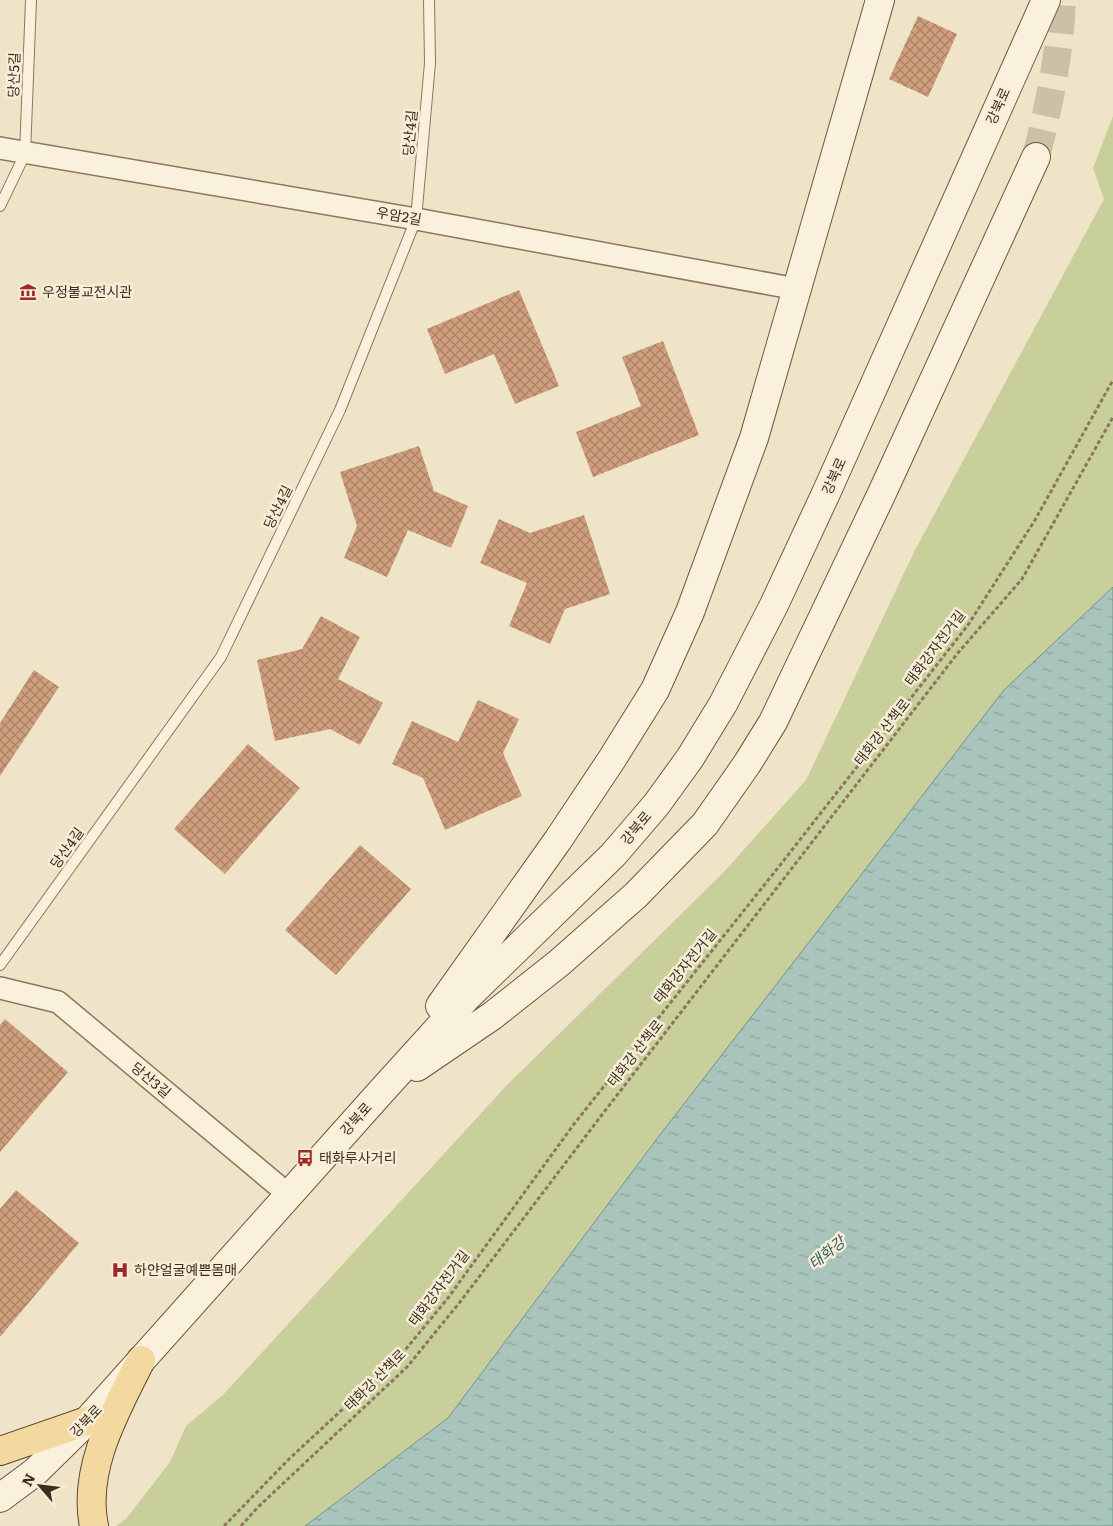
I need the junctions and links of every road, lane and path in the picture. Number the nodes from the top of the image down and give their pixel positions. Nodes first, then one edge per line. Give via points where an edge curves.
1 (31, 0) edge
2 (429, 0) edge
3 (880, 0) edge
4 (1046, 0) edge
5 (0, 148) edge
6 (25, 154) junction
7 (1036, 157) tunnel mouth
8 (0, 206) edge
9 (416, 219) junction
10 (797, 289) junction
11 (1113, 380) edge
12 (1113, 417) edge
13 (0, 964) edge
14 (0, 988) edge
15 (379, 1094) junction
16 (289, 1195) junction
17 (141, 1360) junction
18 (87, 1421) junction
19 (0, 1451) edge
20 (0, 1498) edge
21 (94, 1526) edge
22 (224, 1526) edge
23 (241, 1526) edge

1 - 6 lane, 당산5길
2 - 9 lane, 당산4길 via 430,63
3 - 10 street
4 - 15 street, 강북로 via 823,500 774,604 709,727 656,805 613,855 466,998
5 - 6 street, 우암2길
6 - 8 lane, 당산5길
6 - 9 street, 우암2길
7 - 15 street via 774,722 715,809 636,895 559,963 492,1016
9 - 10 street, 우암2길
9 - 13 lane, 당산4길 via 340,410 221,657
10 - 15 street via 754,438 690,612 655,690 558,840
11 - 22 path, 태화강자전거길 via 1035,520 968,625 574,1124 448,1298 401,1355 289,1459
12 - 23 path, 태화강 산책로 via 1022,579 939,678 460,1302 407,1367
14 - 16 street, 당산3길 via 58,1002
15 - 16 street, 강북로
16 - 17 street, 강북로
17 - 18 street, 강북로
17 - 21 main road via 100,1452 91,1499
18 - 19 main road
18 - 20 street, 강북로 via 35,1472

